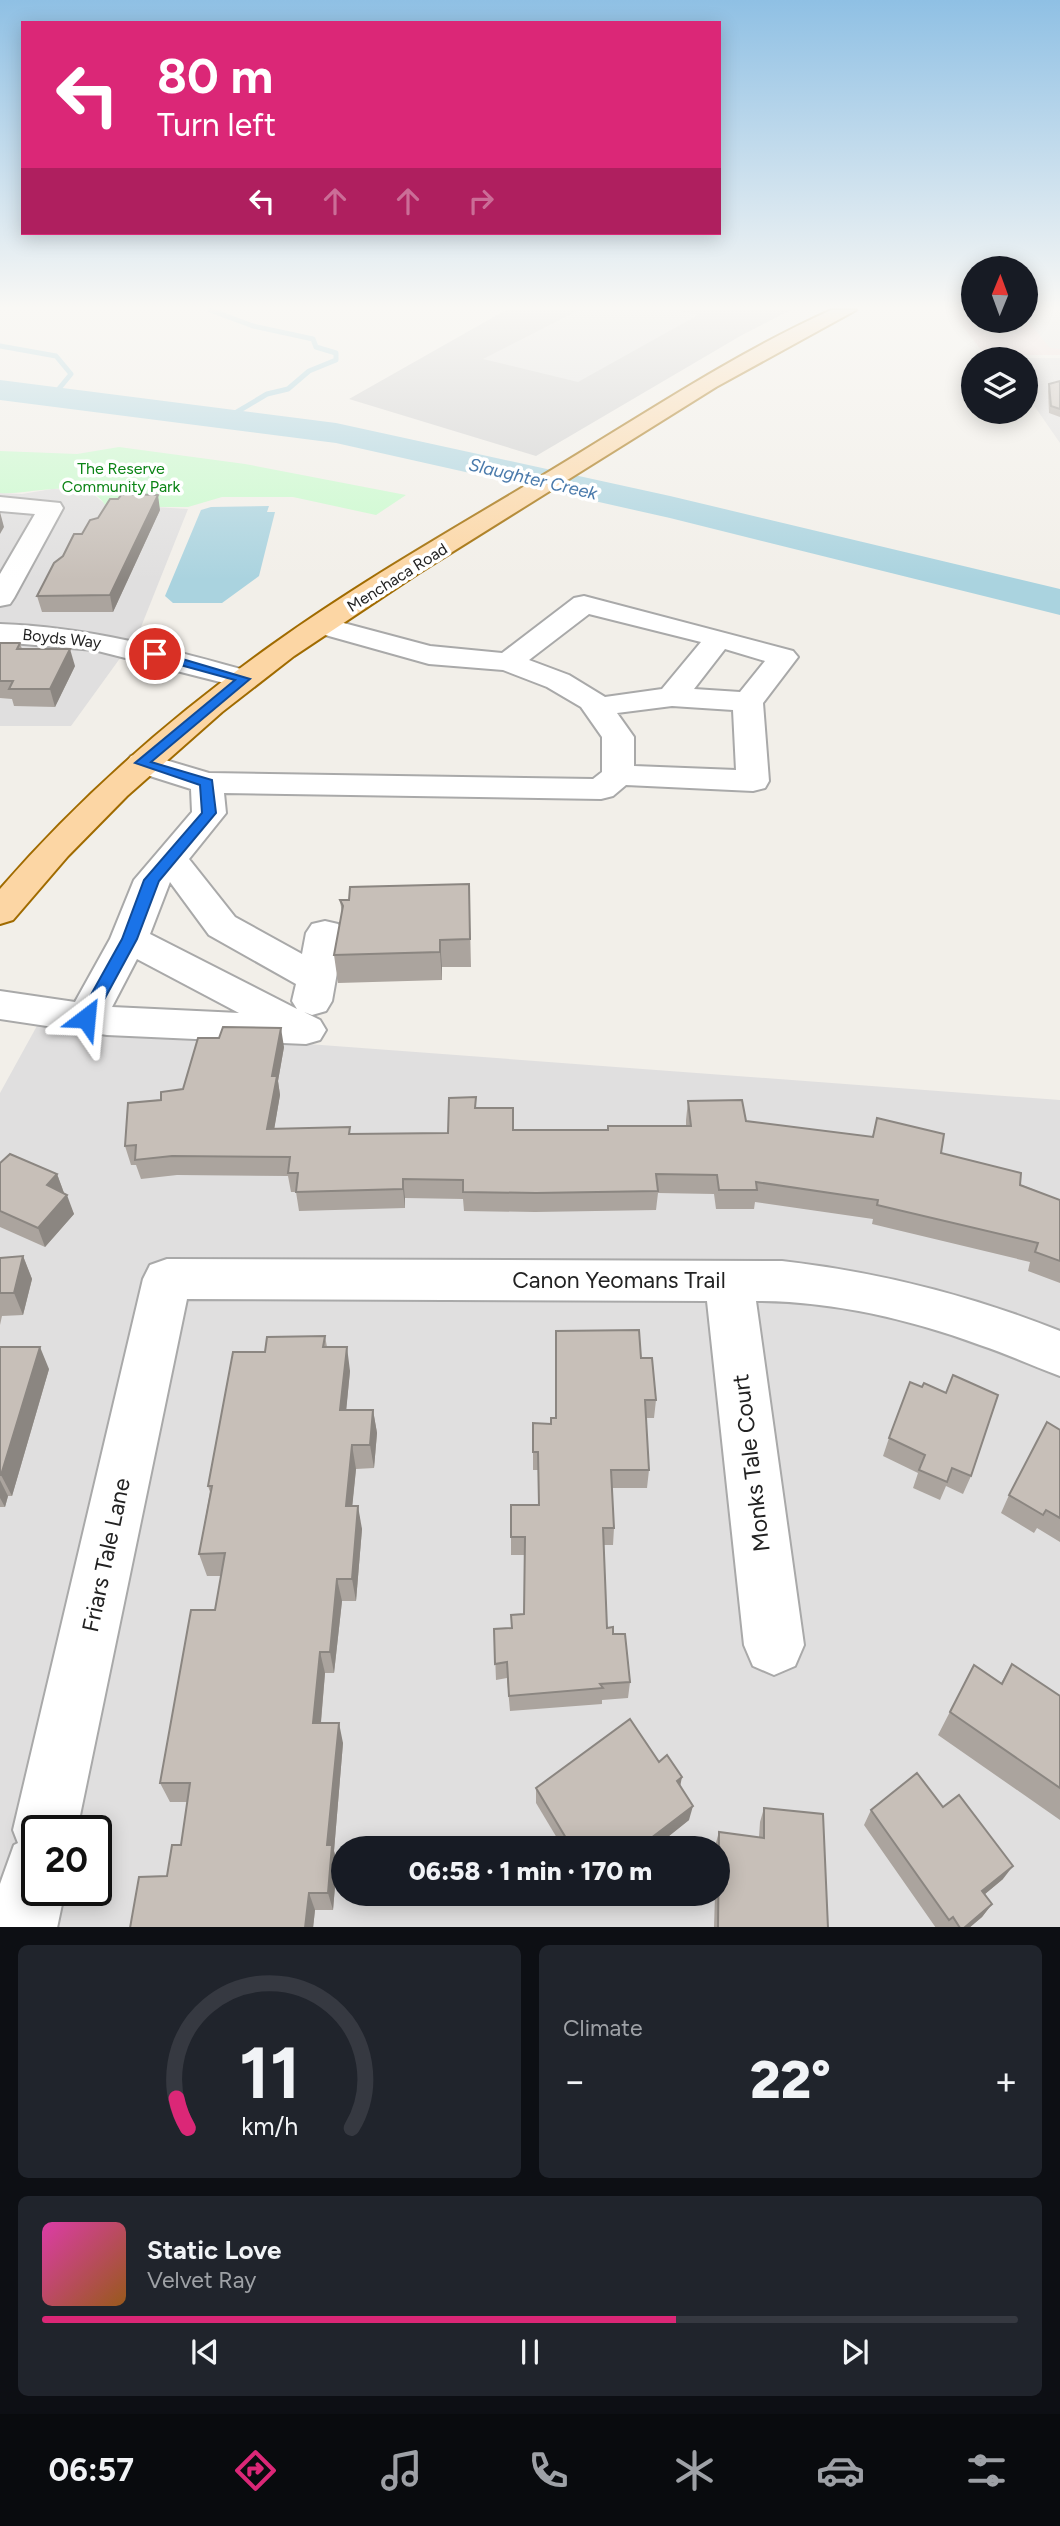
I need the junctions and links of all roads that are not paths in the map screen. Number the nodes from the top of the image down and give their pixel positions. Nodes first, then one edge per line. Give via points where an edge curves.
1 (683, 400) edge
2 (0, 504) edge
3 (0, 598) edge
4 (321, 625) junction
5 (0, 633) edge
6 (719, 638) junction
7 (508, 662) junction
8 (244, 679) junction
9 (672, 697) junction
10 (748, 702) junction
11 (597, 707) junction
12 (142, 763) junction
13 (618, 775) junction
14 (207, 783) junction
15 (170, 859) junction
16 (0, 912) edge
17 (325, 933) dead end
18 (130, 939) junction
19 (316, 978) junction
20 (0, 1005) edge
21 (86, 1018) junction
22 (306, 1030) junction
23 (167, 1279) joint
24 (729, 1280) junction
25 (1060, 1354) edge
26 (774, 1645) dead end
27 (48, 1815) edge
28 (28, 1906) edge
29 (23, 1927) edge

1 - 4 main road, Menchaca Road
2 - 3 street via 51,508
4 - 7 street via 429,655
4 - 8 main road, Menchaca Road
5 - 8 street, Boyds Way via 106,642
6 - 7 street via 584,604
6 - 9 street
6 - 10 street via 783,657
7 - 11 street via 558,681
8 - 12 main road, Menchaca Road
9 - 10 street
9 - 11 street
10 - 13 street via 753,781
11 - 13 street via 618,737
12 - 14 street
12 - 16 main road, Menchaca Road via 39,865
13 - 14 street via 601,789
14 - 15 street via 209,813
15 - 18 street via 152,880
15 - 19 street via 222,926
17 - 19 street
18 - 21 street
18 - 22 street
19 - 22 street
20 - 21 street
21 - 22 street
23 - 24 street, Canon Yeomans Trail
23 - 27 street, Friars Tale Lane
24 - 25 street, Canon Yeomans Trail via 848,1287 900,1298
24 - 26 street, Monks Tale Court
28 - 29 street

